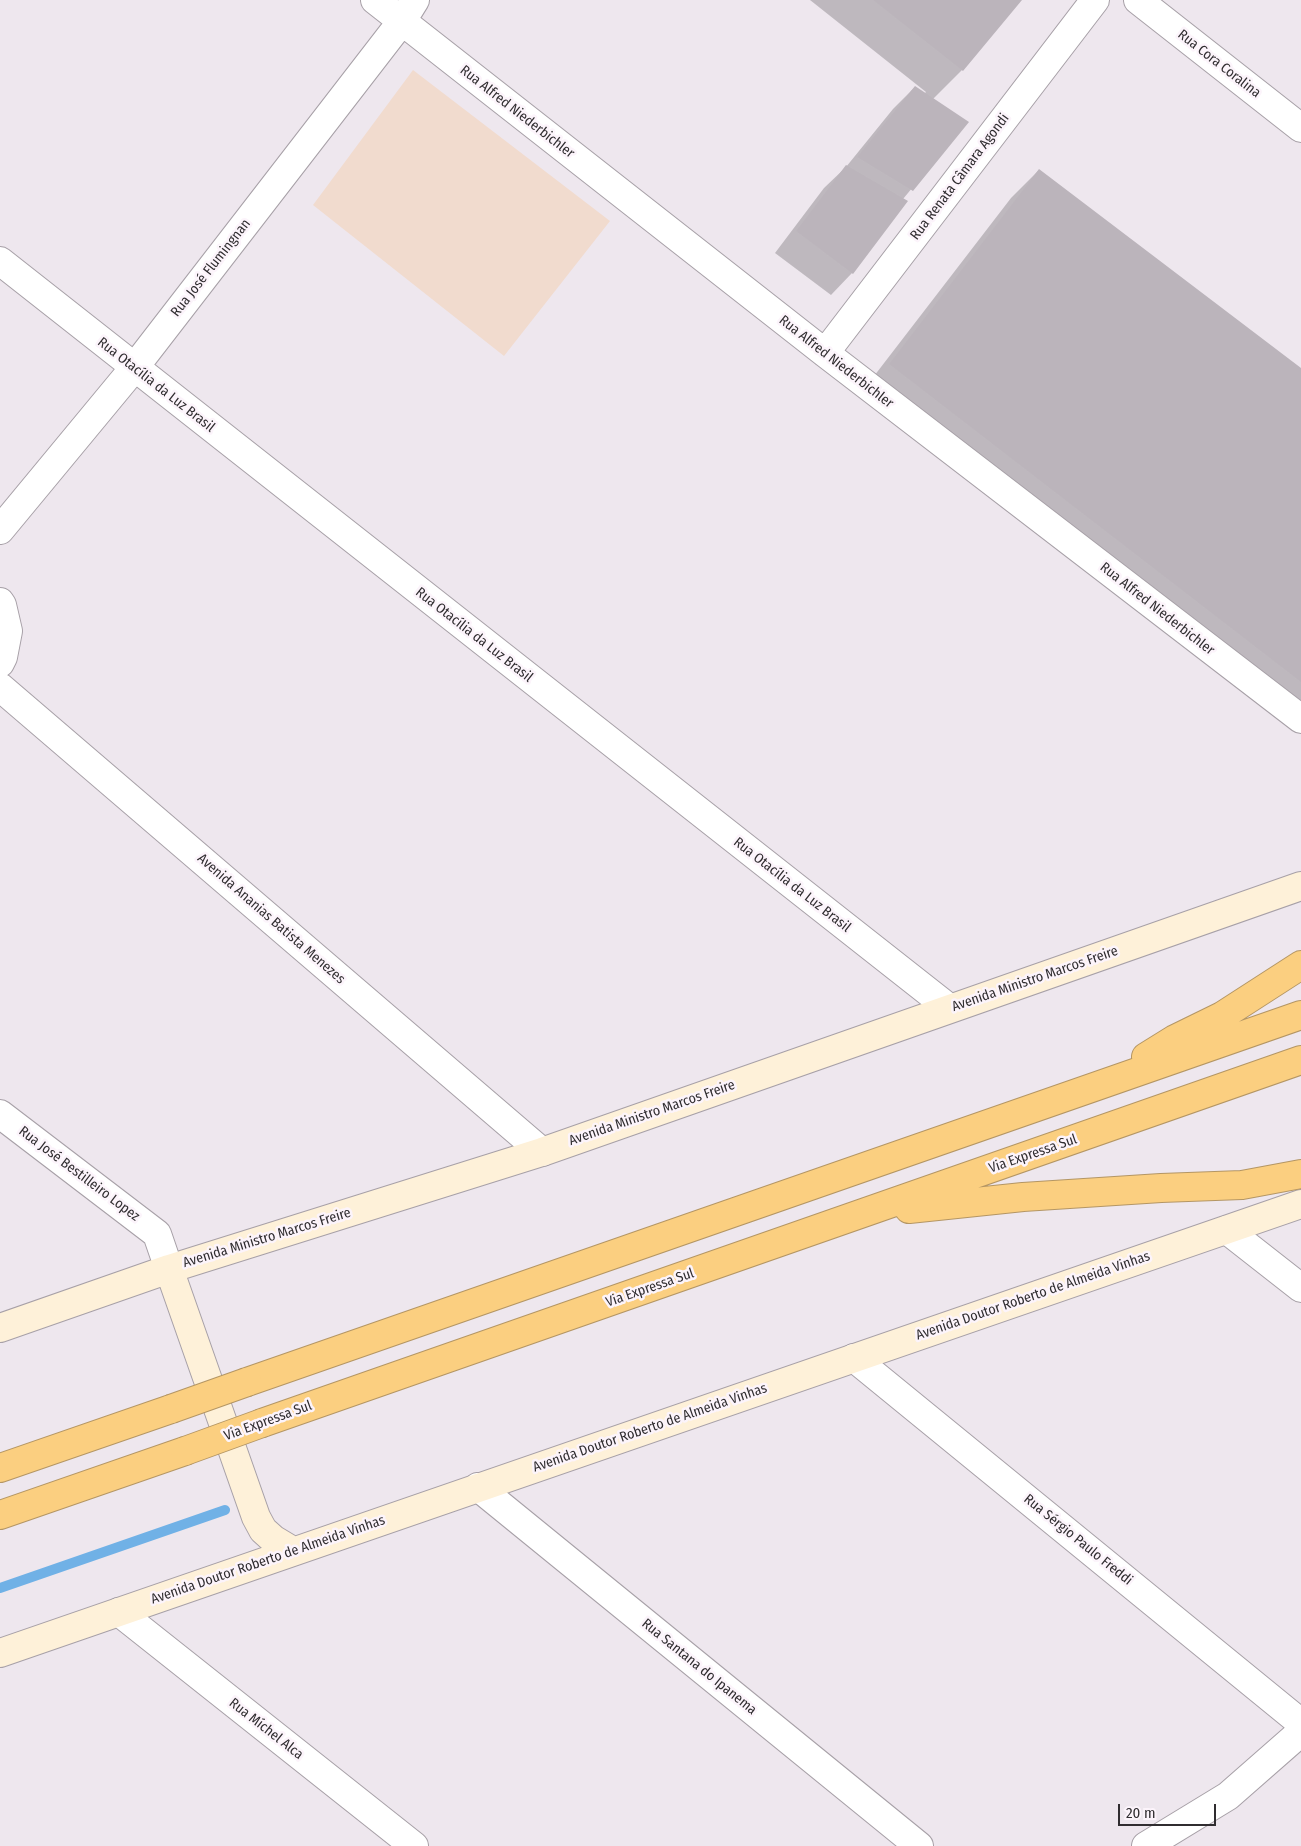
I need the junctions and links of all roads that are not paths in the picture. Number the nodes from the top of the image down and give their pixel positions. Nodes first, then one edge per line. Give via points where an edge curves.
1 (375, 0) edge
2 (1095, 0) edge
3 (1138, 0) edge
4 (408, 11) edge
5 (1301, 128) edge
6 (0, 261) edge
7 (825, 353) junction
8 (134, 368) junction
9 (0, 530) edge
10 (0, 602) edge
11 (0, 662) edge
12 (0, 687) edge
13 (1301, 719) edge
14 (1301, 886) edge
15 (1301, 965) edge
16 (949, 1008) junction
17 (1301, 1015) edge
18 (1301, 1060) edge
19 (1106, 1083) junction
20 (0, 1114) edge
21 (542, 1152) junction
22 (1301, 1174) edge
23 (1301, 1204) edge
24 (862, 1213) junction
25 (1227, 1230) junction
26 (169, 1269) junction
27 (1301, 1288) edge
28 (0, 1328) edge
29 (854, 1358) junction
30 (0, 1468) edge
31 (478, 1487) junction
32 (0, 1515) edge
33 (293, 1551) junction
34 (119, 1612) junction
35 (0, 1653) edge
36 (1301, 1723) edge
37 (1301, 1732) edge
38 (414, 1846) edge
39 (919, 1846) edge
40 (1146, 1846) edge

1 - 4 street, Rua Alfred Niederbichler
2 - 7 street, Rua Renata Câmara Agondi
3 - 5 street, Rua Cora Coralina
4 - 7 street, Rua Alfred Niederbichler
4 - 8 street, Rua José Flumingnan
6 - 8 street, Rua Otacília da Luz Brasil
7 - 13 street, Rua Alfred Niederbichler
8 - 9 street, Rua José Flumingnan
8 - 16 street, Rua Otacília da Luz Brasil
10 - 11 street via 8,631
12 - 21 street, Avenida Ananias Batista Menezes
14 - 16 main road, Avenida Ministro Marcos Freire
15 - 19 highway via 1222,1016 1175,1038
16 - 21 main road, Avenida Ministro Marcos Freire
17 - 19 highway
18 - 24 highway, Via Expressa Sul
19 - 30 highway, bridge
20 - 26 street, Rua José Bestilleiro Lopez via 157,1234
21 - 26 main road, Avenida Ministro Marcos Freire
22 - 24 highway via 1242,1185 1024,1197
23 - 25 main road, Avenida Doutor Roberto de Almeida Vinhas
24 - 32 highway, Via Expressa Sul, bridge
25 - 27 street
25 - 29 main road, Avenida Doutor Roberto de Almeida Vinhas
26 - 28 main road, Avenida Ministro Marcos Freire
26 - 33 main road via 256,1517 263,1530
29 - 31 main road, Avenida Doutor Roberto de Almeida Vinhas
29 - 36 street, Rua Sérgio Paulo Freddi
31 - 33 main road, Avenida Doutor Roberto de Almeida Vinhas
31 - 39 street, Rua Santana do Ipanema
33 - 34 main road, Avenida Doutor Roberto de Almeida Vinhas
34 - 35 main road, Avenida Doutor Roberto de Almeida Vinhas
34 - 38 street, Rua Míchel Alca
37 - 40 street via 1228,1796

